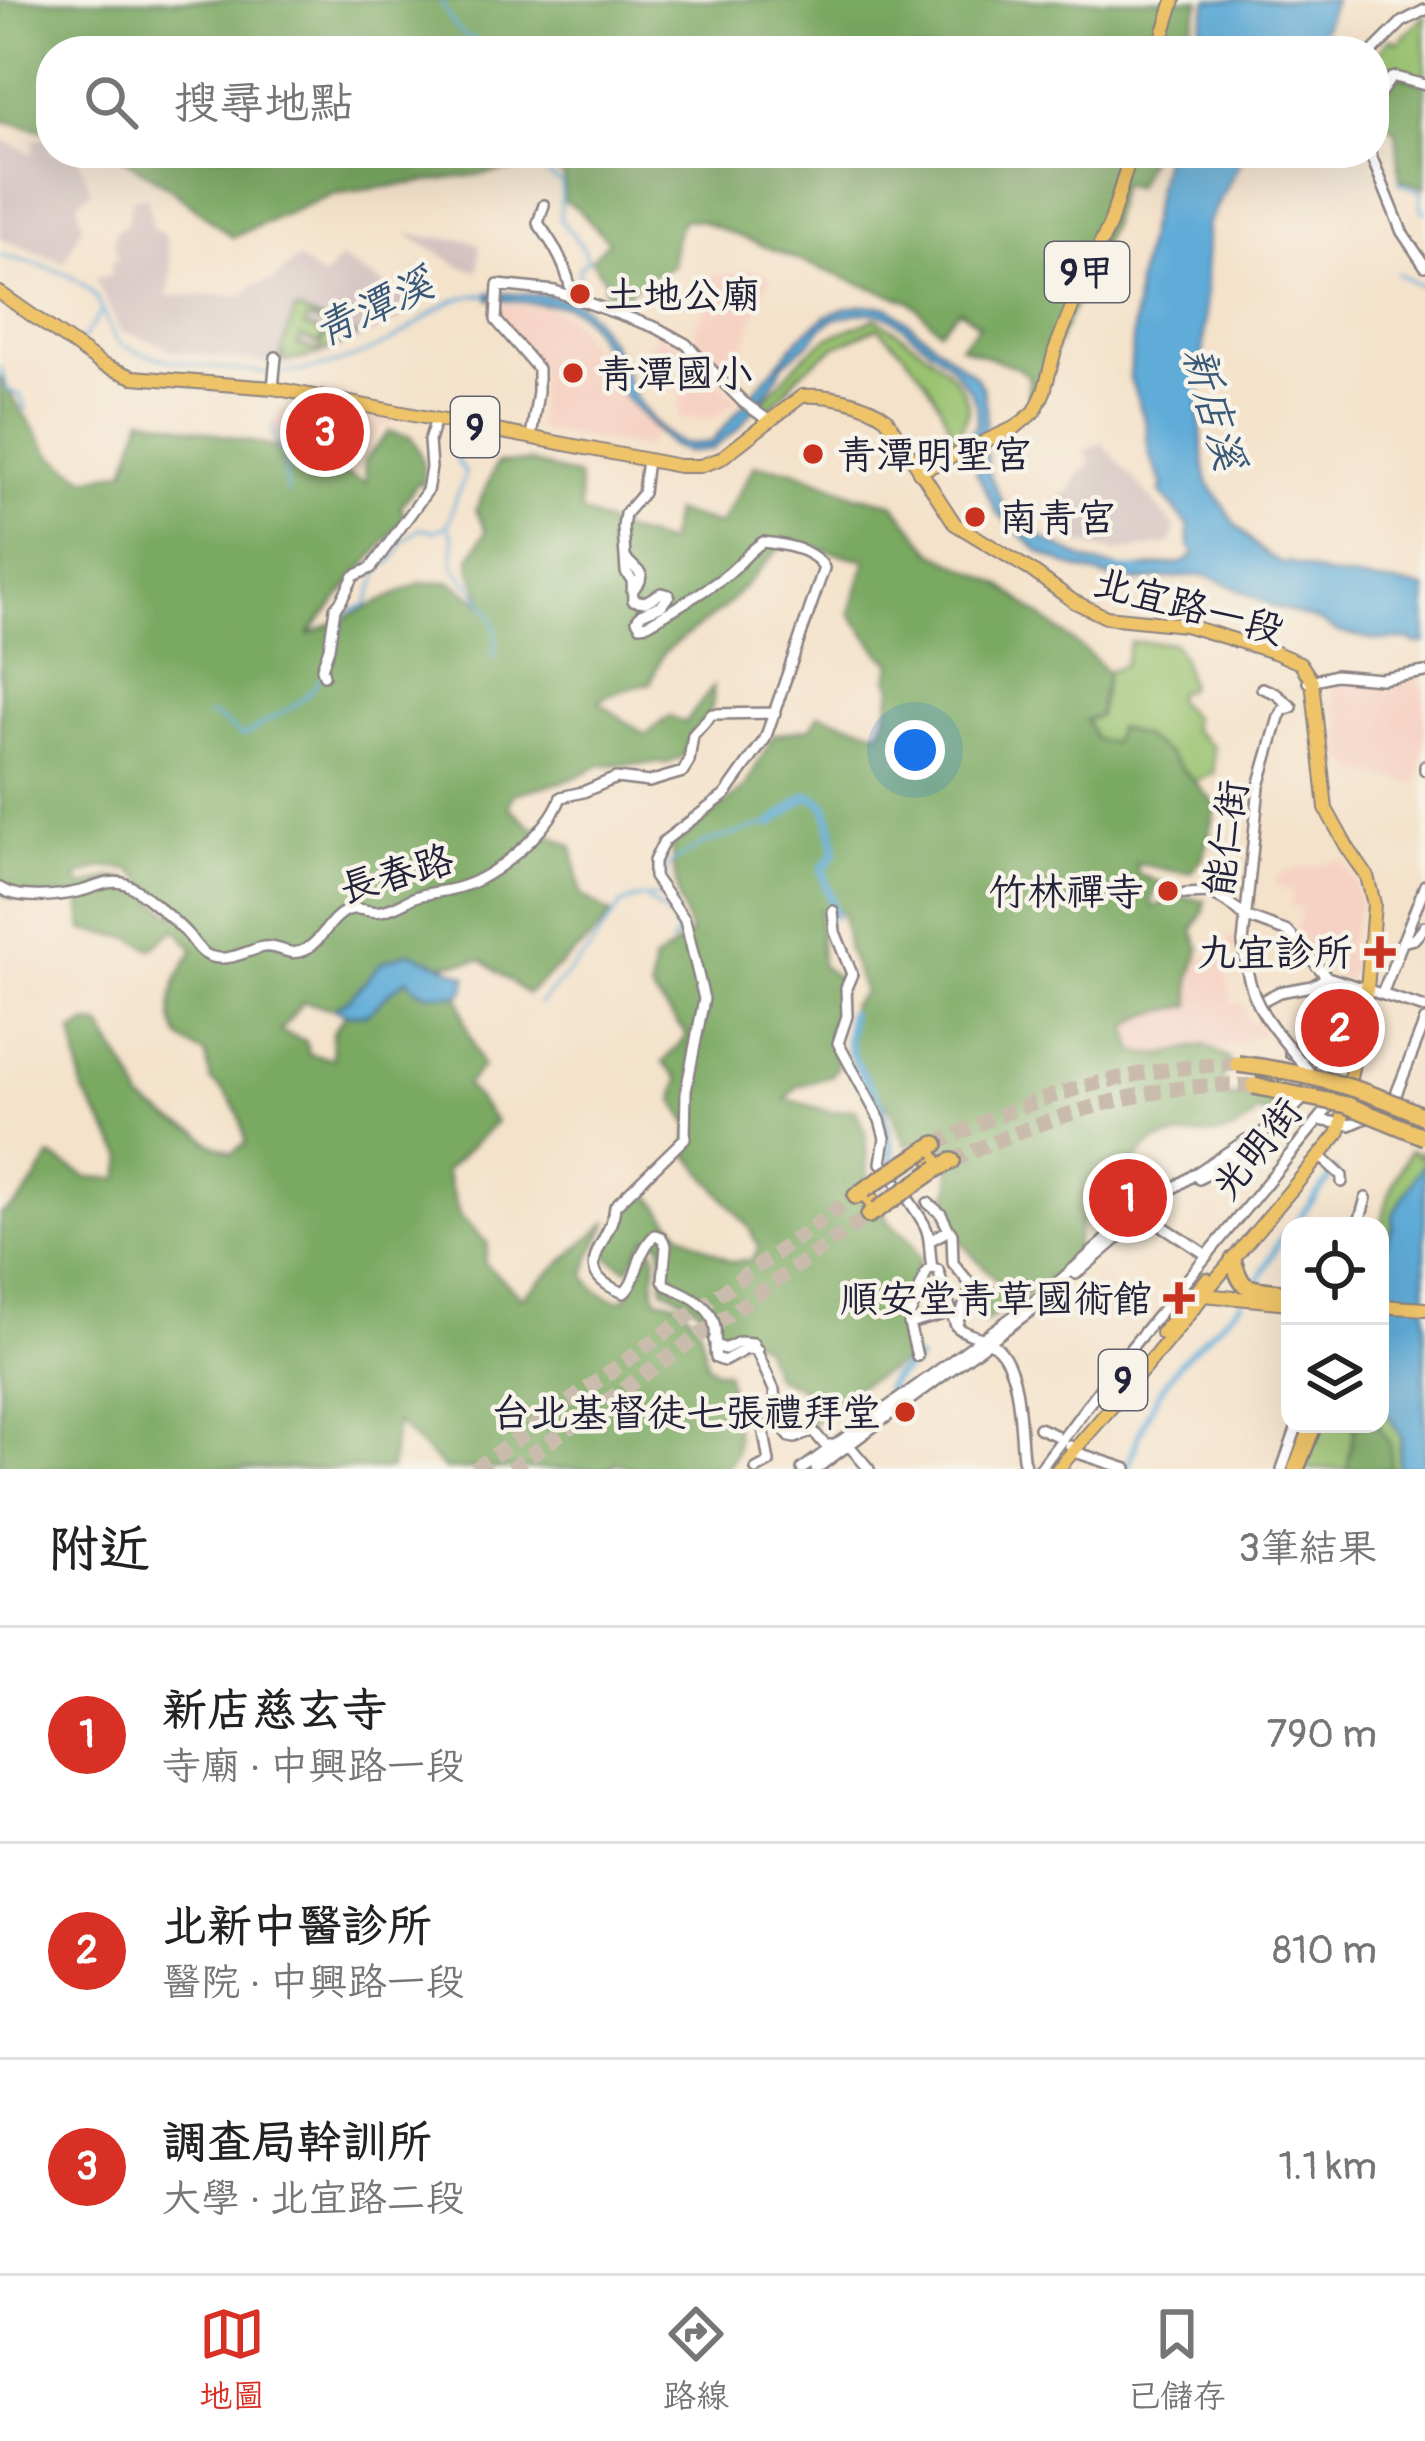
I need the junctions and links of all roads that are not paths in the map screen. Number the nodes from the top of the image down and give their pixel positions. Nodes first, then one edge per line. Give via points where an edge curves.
1 (1174, 0) edge
2 (1425, 10) edge
3 (1163, 36) edge
4 (1388, 36) edge
5 (1389, 81) edge
6 (1425, 85) edge
7 (1127, 168) edge
8 (1376, 168) edge
9 (544, 206) dead end
10 (1425, 266) edge
11 (0, 293) edge
12 (572, 298) junction
13 (277, 362) dead end
14 (273, 386) junction
15 (763, 417) junction
16 (436, 419) junction
17 (531, 436) junction
18 (646, 459) junction
19 (919, 472) junction
20 (323, 672) dead end
21 (1425, 672) edge
22 (1310, 682) junction
23 (1262, 688) dead end
24 (1312, 704) junction
25 (1292, 707) junction
26 (775, 713) junction
27 (1425, 885) edge
28 (0, 888) edge
29 (1185, 894) dead end
30 (832, 911) dead end
31 (1244, 916) junction
32 (1425, 926) edge
33 (1402, 942) junction
34 (1327, 977) junction
35 (1371, 991) junction
36 (1425, 1008) edge
37 (1359, 1014) junction
38 (1425, 1021) edge
39 (1353, 1046) junction
40 (1334, 1048) junction
41 (1292, 1051) junction
42 (1333, 1060) junction
43 (1238, 1064) tunnel mouth
44 (1270, 1068) junction
45 (1347, 1068) junction
46 (1318, 1075) junction
47 (1425, 1118) edge
48 (1331, 1122) junction
49 (1425, 1137) edge
50 (1320, 1156) junction
51 (1227, 1158) junction
52 (1338, 1173) dead end
53 (1366, 1198) dead end
54 (928, 1203) dead end
55 (873, 1212) joint
56 (1142, 1213) junction
57 (1361, 1217) edge
58 (949, 1230) junction
59 (928, 1241) junction
60 (1207, 1255) junction
61 (1233, 1260) junction
62 (952, 1263) junction
63 (935, 1269) junction
64 (1191, 1274) junction
65 (975, 1288) junction
66 (945, 1292) junction
67 (1202, 1294) junction
68 (1281, 1297) edge
69 (1281, 1297) edge
70 (1281, 1297) edge
71 (915, 1302) junction
72 (1389, 1311) edge
73 (951, 1312) junction
74 (1425, 1313) edge
75 (909, 1324) junction
76 (956, 1326) junction
77 (986, 1341) junction
78 (917, 1356) dead end
79 (777, 1421) junction
80 (1039, 1428) dead end
81 (1303, 1433) edge
82 (1306, 1433) edge
83 (1065, 1442) junction
84 (840, 1444) junction
85 (1291, 1468) edge
86 (756, 1469) edge
87 (802, 1469) edge
88 (816, 1469) edge
89 (869, 1469) edge
90 (1026, 1469) edge
91 (1044, 1469) edge
92 (1058, 1469) edge
93 (1126, 1469) edge

1 - 3 main road
2 - 4 street
5 - 6 street
7 - 19 main road, 9甲 via 1035,411
8 - 10 street
9 - 12 street via 538,223 556,248
11 - 14 main road, 9 via 125,375
12 - 15 street via 676,338
12 - 17 street via 498,285 501,328 538,369
13 - 14 street
14 - 16 main road, 9
15 - 18 main road, 9 via 709,464
15 - 19 main road, 9 via 814,395 872,409
16 - 17 main road, 9
16 - 20 street via 427,491 335,608
17 - 18 main road, 9
18 - 26 street via 643,493 623,527 627,560 640,574 632,596 645,602 669,595 638,623 723,578 763,542 823,562
19 - 22 main road, 北宜路一段 / 9 via 953,528 1084,613 1205,636 1293,664
21 - 22 street
22 - 24 main road, 北宜路一段 / 9
23 - 25 street
24 - 25 street
24 - 35 main road, 北宜路一段 / 9 via 1327,809 1375,904
25 - 31 street, 能仁街 via 1280,714 1261,781
26 - 28 street, 長春路 via 712,714 693,735 683,772 649,782 616,778 561,797 555,813 492,873 377,913 346,911 298,953 268,946 211,957 122,883 53,894
26 - 79 street via 725,795 666,840 654,861 655,878 685,920 704,999 685,1138 615,1206 594,1270 624,1293 640,1253 661,1237 663,1280 712,1315 718,1346 746,1341 758,1350
27 - 33 street
29 - 31 street via 1210,893
30 - 59 street via 853,974 838,1043 880,1120 881,1163
31 - 34 street via 1292,934
31 - 51 street, 能仁街, bridge via 1249,985 1311,1082 1300,1105
32 - 33 street
33 - 35 street
34 - 35 street
34 - 41 street via 1260,1002
35 - 36 street
35 - 37 main road, 北宜路一段 / 9
35 - 39 main road, 北宜路一段 / 9
37 - 39 main road, 北宜路一段 / 9
37 - 40 street
37 - 41 street via 1346,1011 1317,1026
38 - 48 street via 1391,1107
39 - 40 street
39 - 42 street
39 - 45 main road, 北宜路一段 / 9
39 - 48 main road, 北宜路一段 / 9
40 - 46 street
41 - 46 street
42 - 45 street
42 - 46 street
43 - 44 highway, bridge
44 - 47 highway, bridge via 1342,1083
44 - 49 highway, bridge via 1261,1087 1347,1105
45 - 48 main road, 北宜路一段 / 9
46 - 51 street
48 - 50 main road, 9 via 1338,1134
48 - 60 street, 光明街
48 - 67 main road, 9
50 - 52 street
50 - 61 main road, 9
51 - 56 street
53 - 57 street
54 - 58 street
55 - 55 highway, bridge via 945,1165 932,1147 860,1193
56 - 60 street
56 - 77 street
58 - 59 street
58 - 62 street
59 - 63 street
60 - 64 street, 光明街
61 - 67 main road, 9
61 - 70 highway via 1245,1286
62 - 63 street
62 - 65 street
63 - 66 street
63 - 71 street
64 - 67 street
64 - 83 street, 光明街
65 - 66 street
65 - 76 street
66 - 71 street
66 - 73 street
67 - 68 main road
67 - 69 main road
67 - 83 main road, 9
71 - 75 street
72 - 74 main road
73 - 75 street
73 - 76 street
75 - 78 street
76 - 77 street
77 - 84 street
77 - 90 street via 1015,1375
79 - 84 street via 790,1438 813,1431 825,1445
79 - 86 street via 763,1427 769,1462
80 - 83 street
81 - 85 highway
82 - 85 highway
83 - 91 main road, 9
83 - 92 main road, 9
83 - 93 street
84 - 87 street
84 - 88 street
84 - 89 street

